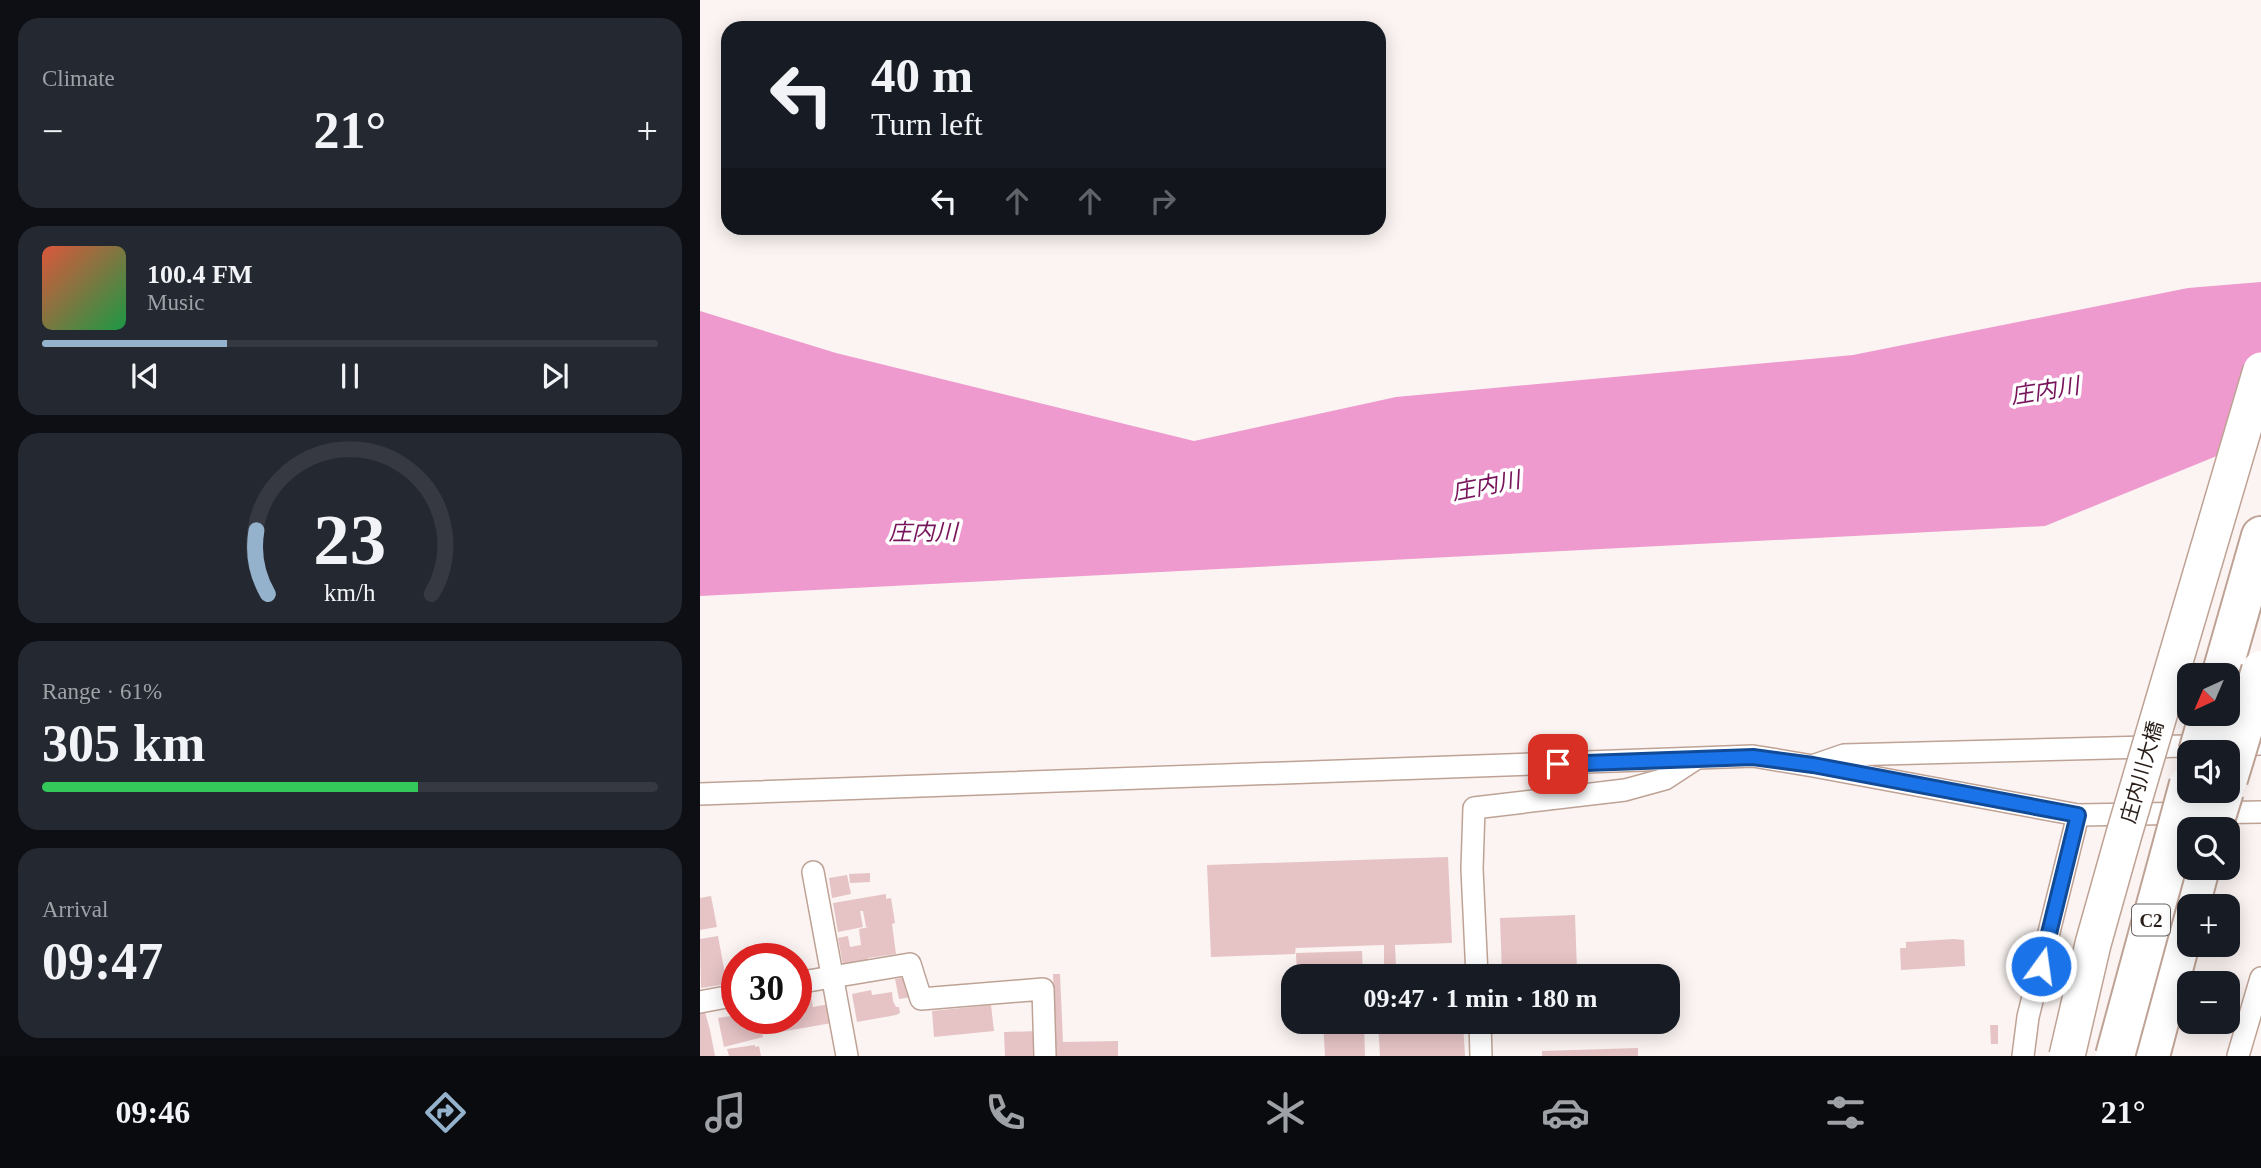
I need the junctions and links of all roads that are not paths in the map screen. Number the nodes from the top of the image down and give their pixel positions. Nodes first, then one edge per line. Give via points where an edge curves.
1 (2261, 370) edge
2 (2261, 536) edge
3 (2225, 663) edge
4 (2261, 670) edge
5 (2240, 740) edge
6 (2261, 744) edge
7 (1695, 759) junction
8 (1813, 765) junction
9 (700, 794) edge
10 (2184, 803) edge
11 (2261, 812) edge
12 (2078, 815) junction
13 (813, 872) dead end
14 (2197, 880) edge
15 (1476, 964) edge
16 (834, 976) junction
17 (812, 981) edge
18 (2260, 985) edge
19 (721, 998) edge
20 (700, 1002) edge
21 (1480, 1034) edge
22 (847, 1056) edge
23 (1045, 1056) edge
24 (1481, 1056) edge
25 (2023, 1056) edge
26 (2067, 1056) edge
27 (2115, 1056) edge
28 (2150, 1056) edge
29 (2238, 1056) edge

1 - 26 highway, 庄内川大橋, bridge via 2093,944
2 - 3 highway
4 - 5 highway, bridge
6 - 8 street via 1844,755
7 - 8 street via 1753,757
7 - 9 street
7 - 15 street via 1665,779 1625,790 1474,808
8 - 12 street
10 - 27 highway, C2, bridge
11 - 12 street
12 - 25 street via 2028,1017
13 - 16 street
14 - 28 highway, C2
16 - 17 street
16 - 22 street
16 - 23 street via 910,964 921,999 1043,989
18 - 29 street
19 - 20 street
21 - 24 street

